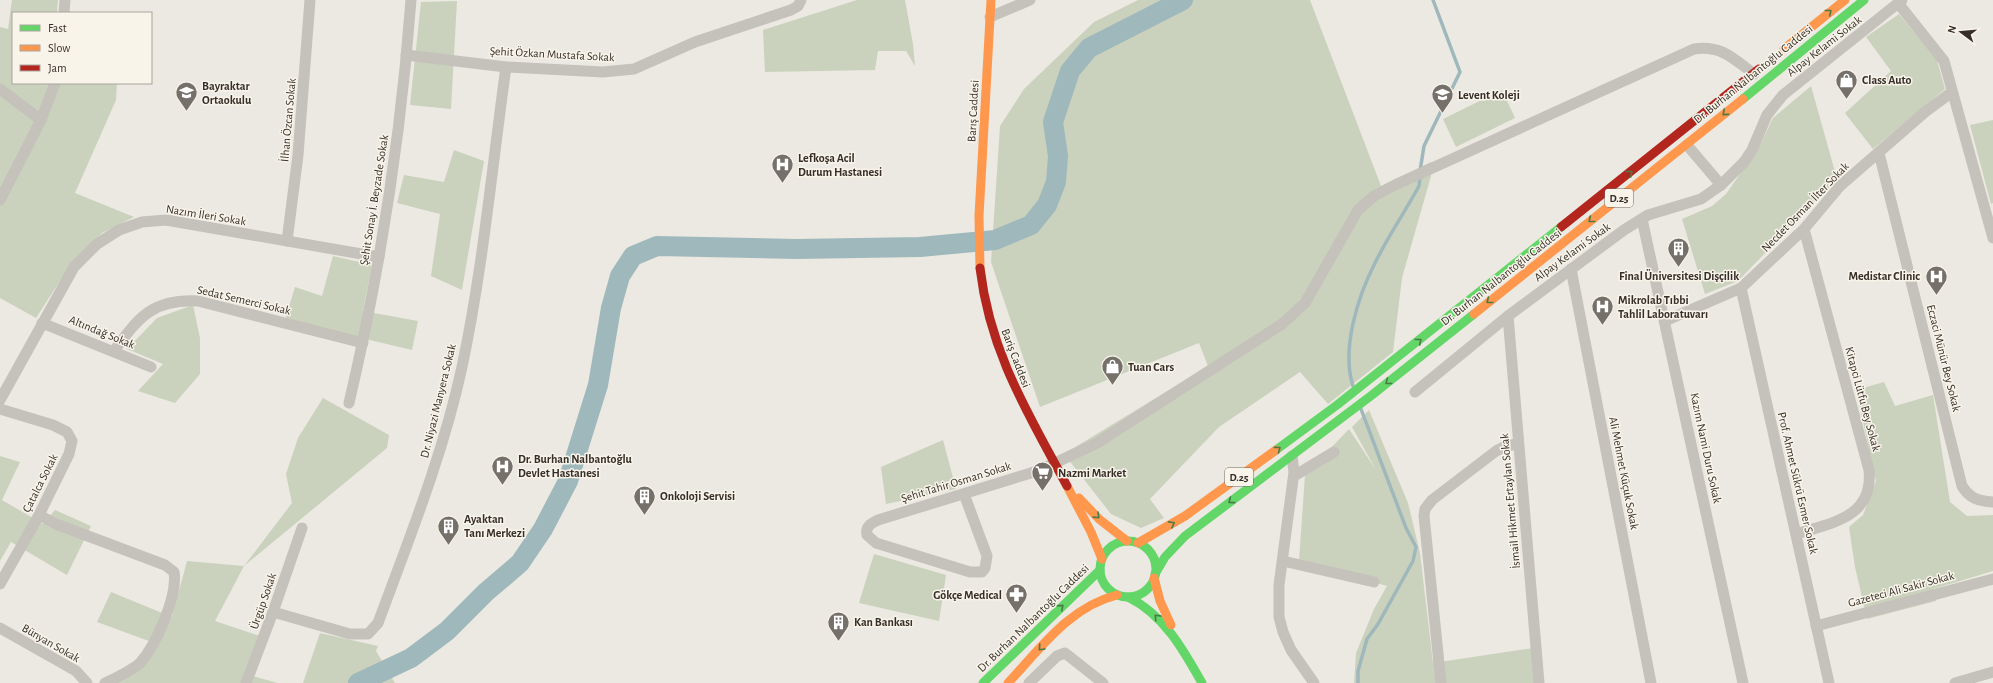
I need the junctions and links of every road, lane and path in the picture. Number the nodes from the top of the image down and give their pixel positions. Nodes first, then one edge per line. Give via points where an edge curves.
1 (65, 0) edge
2 (310, 0) edge
3 (411, 0) edge
4 (801, 0) edge
5 (991, 0) edge
6 (1030, 0) edge
7 (1845, 0) edge
8 (1864, 0) edge
9 (1900, 2) edge
10 (64, 12) edge
11 (990, 17) junction
12 (1778, 54) dead end
13 (406, 55) junction
14 (1766, 64) dead end
15 (506, 67) junction
16 (1754, 74) junction
17 (55, 84) edge
18 (0, 89) edge
19 (1952, 92) junction
20 (40, 120) junction
21 (1687, 145) junction
22 (1879, 153) junction
23 (1721, 185) junction
24 (0, 200) edge
25 (1642, 219) junction
26 (979, 223) joint
27 (1804, 229) junction
28 (1993, 238) edge
29 (288, 241) junction
30 (379, 257) junction
31 (1571, 269) junction
32 (1741, 288) junction
33 (1508, 316) junction
34 (1665, 321) junction
35 (42, 324) junction
36 (363, 343) junction
37 (114, 351) junction
38 (151, 367) dead end
39 (1415, 392) dead end
40 (0, 400) edge
41 (349, 403) dead end
42 (0, 408) edge
43 (1517, 444) junction
44 (1334, 452) dead end
45 (1292, 456) junction
46 (1055, 463) junction
47 (1294, 476) junction
48 (1070, 488) junction
49 (964, 494) junction
50 (1993, 502) edge
51 (39, 515) junction
52 (302, 528) dead end
53 (1796, 534) junction
54 (1127, 541) junction
55 (1138, 543) junction
56 (1102, 559) junction
57 (1283, 561) junction
58 (1100, 570) junction
59 (1154, 576) junction
60 (1993, 579) edge
61 (1374, 582) dead end
62 (0, 584) edge
63 (1117, 595) junction
64 (1128, 597) junction
65 (273, 612) junction
66 (1816, 626) junction
67 (0, 628) edge
68 (1179, 644) junction
69 (1993, 672) edge
70 (87, 683) edge
71 (105, 683) edge
72 (246, 683) edge
73 (983, 683) edge
74 (1008, 683) edge
75 (1029, 683) edge
76 (1103, 683) edge
77 (1202, 683) edge
78 (1314, 683) edge
79 (1441, 683) edge
80 (1539, 683) edge
81 (1651, 683) edge
82 (1743, 683) edge
83 (1830, 683) edge
84 (1955, 683) edge

1 - 10 street
2 - 29 street, İlhan Özcan Sokak via 298,155
3 - 13 street, Şehit Sonay İ. Beyzade Sokak
4 - 15 street, Şehit Özkan Mustafa Sokak via 798,6 791,10 695,42 634,69 603,72
5 - 11 main road, Barış Caddesi
6 - 11 street
12 -> 7 main road, Dr. Burhan Nalbantoğlu Caddesi
8 -> 21 main road, Dr. Burhan Nalbantoğlu Caddesi / D.25
9 - 19 street via 1944,61
9 - 23 street, Alpay Kelami Sokak via 1783,95 1767,115 1744,162
11 - 26 main road, Barış Caddesi
13 - 15 street, Şehit Özkan Mustafa Sokak
13 - 30 street, Şehit Sonay İ. Beyzade Sokak via 398,138
14 - 16 main road, Dr. Burhan Nalbantoğlu Caddesi / D.25
15 - 65 street, Dr. Niyazi Manyera Sokak via 477,288 462,368 426,493 378,623 368,634 350,634
16 - 46 street, Şehit Tahir Osman Sokak via 1720,50 1694,49 1374,196 1358,210 1305,303 1282,324 1097,442
55 -> 16 main road, Dr. Burhan Nalbantoğlu Caddesi / D.25 via 1185,516 1338,405
17 - 20 street
18 - 20 street
19 - 22 street, Necdet Osman İlter Sokak
19 - 28 street
20 - 24 street
21 - 23 street
21 -> 45 main road, Dr. Burhan Nalbantoğlu Caddesi / D.25
22 - 27 street, Necdet Osman İlter Sokak via 1840,186
22 - 50 street, Eczaci Münür Bey Sokak via 1962,486 1976,500
23 - 25 street, Alpay Kelami Sokak via 1693,202
25 - 31 street, Alpay Kelami Sokak
25 - 34 street, Kazım Nami Duru Sokak
26 - 46 main road, Bariş Caddesi via 980,263 990,319 1004,362 1023,406
27 - 32 street, Necdet Osman İlter Sokak
27 - 53 street, Kitapci Lütfu Bey Sokak via 1870,483 1864,499 1848,517
29 - 30 street, Nazım İleri Sokak
29 - 35 street, Nazım İleri Sokak via 166,220 142,222 119,230 97,244 74,267
30 - 36 street, Şehit Sonay İ. Beyzade Sokak
31 - 33 street, Alpay Kelami Sokak
31 - 81 street, Ali Mehmet Küçuk Sokak
32 - 34 street, Necdet Osman İlter Sokak
32 - 53 street, Prof. Ahmet Sükrü Esmer Sokak
33 - 39 street, Alpay Kelami Sokak
33 - 43 street, İsmail Hikmet Ertaylan Sokak
34 - 82 street, Kazım Nami Duru Sokak
35 - 37 street, Altındağ Sokak
35 - 40 street, Nazım İleri Sokak
36 - 37 street, Sedat Semerci Sokak via 198,301 177,300 153,308 133,324
36 - 41 street, Şehit Sonay İ. Beyzade Sokak
37 - 38 street, Altındağ Sokak
42 - 51 street, Çatalca Sokak via 53,425 67,432 72,441 70,454
43 - 79 street via 1496,451 1432,500 1425,509
43 - 80 street, İsmail Hikmet Ertaylan Sokak
44 - 47 street
45 - 47 street
45 -> 59 main road, Dr. Burhan Nalbantoğlu Caddesi / D.25 via 1185,536 1165,558
46 - 48 main road, Bariş Caddesi
46 - 49 street, Şehit Tahir Osman Sokak
47 - 57 street
48 -> 54 main road, Bariş Caddesi via 1098,518
48 - 56 main road, Bariş Caddesi
49 - 49 street, Şehit Tahir Osman Sokak via 987,556 982,572 970,572 876,543 868,536 867,528 878,520
51 - 62 street, Çatalca Sokak
51 - 71 street via 56,524 165,565 174,572 175,581 162,628 139,663
52 - 65 street, Ürgüp Sokak
53 - 66 street, Prof. Ahmet Sükrü Esmer Sokak
54 - 55 main road
54 - 56 main road via 1112,546
55 - 59 main road via 1152,556 1155,564
56 - 58 main road
57 - 61 street
57 - 78 street via 1279,599 1281,624 1291,650
58 - 63 main road via 1104,585
73 -> 58 main road, Dr. Burhan Nalbantoğlu Caddesi
59 - 64 main road, D.25 via 1144,592
59 - 68 main road via 1160,601
60 - 66 street, Gazeteci Ali Sakir Sokak
63 - 64 main road
63 -> 74 main road via 1097,599 1078,611
68 -> 64 main road via 1150,609
65 - 72 street, Ürgüp Sokak
66 - 83 street, Prof. Ahmet Sükrü Esmer Sokak
67 - 70 street, Bünyan Sokak via 76,671
68 - 77 main road
69 - 84 street
75 - 76 street via 1057,656 1065,653

